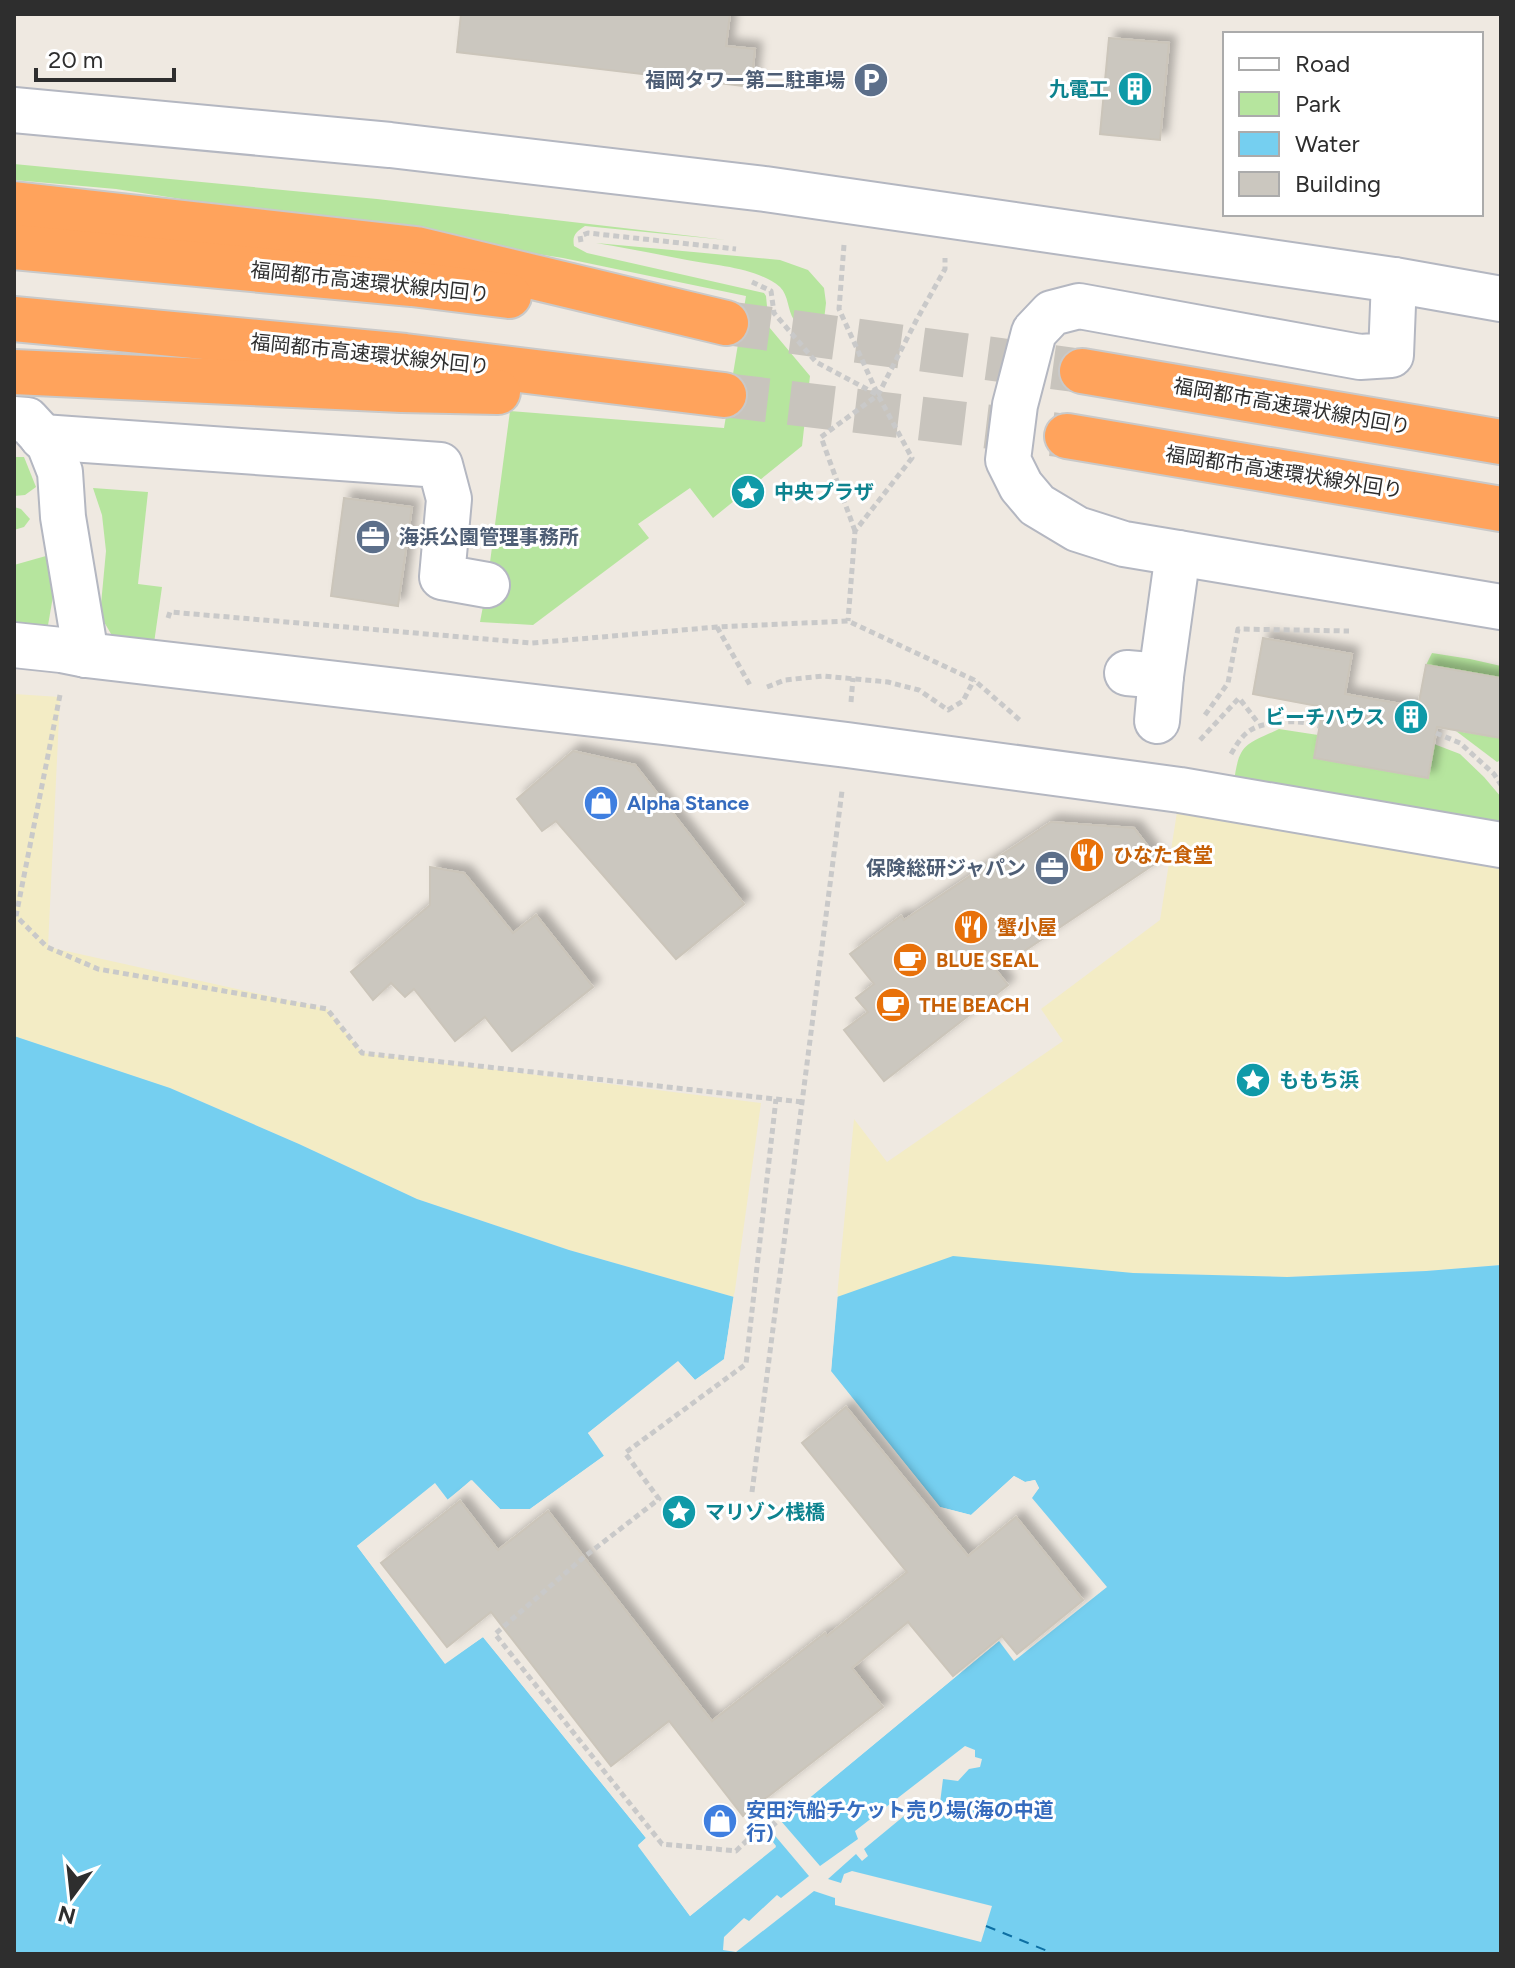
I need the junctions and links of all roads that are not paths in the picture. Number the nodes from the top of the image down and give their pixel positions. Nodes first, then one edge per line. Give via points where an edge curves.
1 (14, 110) edge
2 (14, 204) edge
3 (14, 247) edge
4 (1394, 280) junction
5 (1501, 299) edge
6 (14, 319) edge
7 (1082, 371) tunnel mouth
8 (14, 372) edge
9 (28, 428) edge
10 (1067, 436) tunnel mouth
11 (1501, 442) edge
12 (1501, 509) edge
13 (1178, 553) junction
14 (487, 585) dead end
15 (1501, 607) edge
16 (14, 645) edge
17 (73, 653) junction
18 (1157, 721) dead end
19 (1501, 845) edge

1 - 4 street via 390,145 765,189
2 - 3 highway, 福岡都市高速環状線内回り via 416,249 726,323 412,284
4 - 5 street
4 - 13 street via 1391,355 1360,357 1079,306 1052,313 1034,332 1015,405 1008,460 1021,486 1037,505 1077,529
6 - 8 highway, 福岡都市高速環状線外回り via 405,356 724,395 402,390
7 - 11 highway, 福岡都市高速環状線内回り
9 - 14 street via 440,465 449,499 442,577
9 - 17 street via 49,444 60,472
10 - 12 highway, 福岡都市高速環状線外回り
13 - 15 street
13 - 18 street via 1144,675
16 - 17 street
17 - 19 street via 847,745 1180,790

